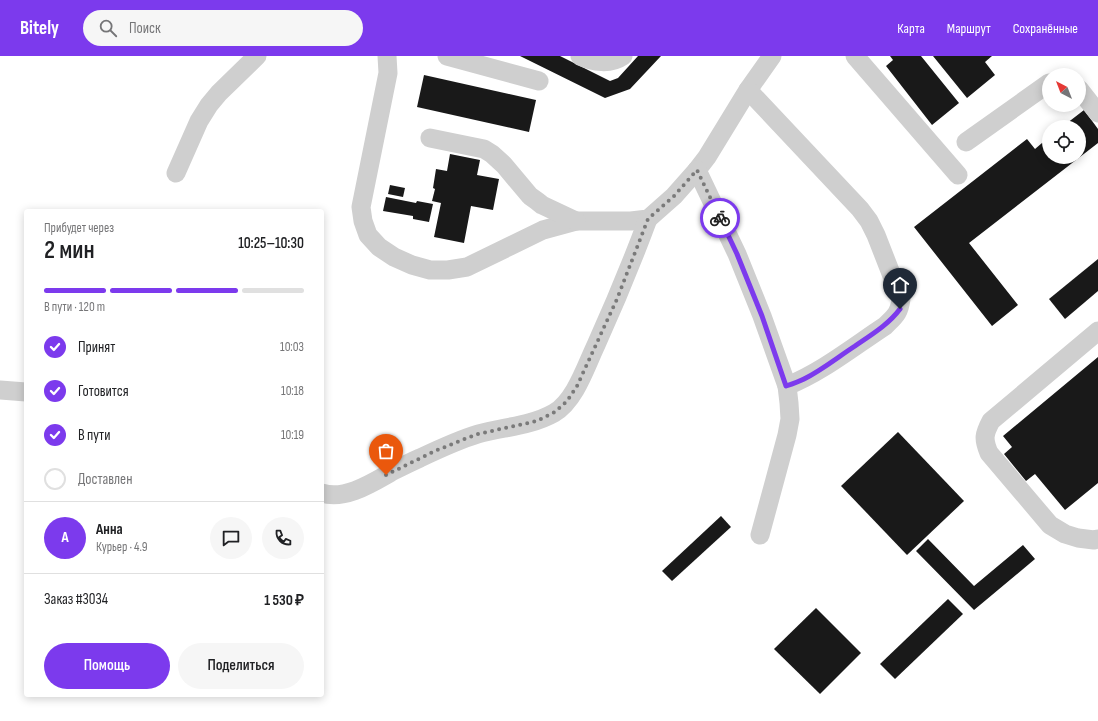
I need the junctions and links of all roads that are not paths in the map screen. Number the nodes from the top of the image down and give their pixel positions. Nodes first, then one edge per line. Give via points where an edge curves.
1 (257, 56) edge
2 (387, 56) edge
3 (447, 56) edge
4 (580, 56) edge
5 (623, 56) edge
6 (772, 56) edge
7 (855, 56) edge
8 (539, 81) dead end
9 (1042, 88) edge
10 (748, 90) junction
11 (1086, 98) edge
12 (1098, 113) edge
13 (430, 138) dead end
14 (966, 142) dead end
15 (697, 170) junction
16 (176, 173) dead end
17 (958, 175) dead end
18 (648, 219) junction
19 (576, 221) junction
20 (1098, 331) edge
21 (786, 386) junction
22 (0, 390) edge
23 (24, 392) edge
24 (324, 494) edge
25 (760, 535) dead end
26 (1098, 539) edge

1 - 16 street via 209,105 199,121
2 - 19 street via 388,73 362,207 368,235 379,247 412,265 430,270 448,270 467,267 543,230
3 - 8 street
4 - 5 street via 591,61 609,62
6 - 10 street
7 - 17 street
9 - 14 street
10 - 15 street
10 - 21 street via 869,221 901,299 900,309 884,326 818,371
11 - 12 street
13 - 19 street via 484,149 504,165 530,196 542,205
15 - 18 street via 674,196
15 - 21 street via 737,254
18 - 19 street
18 - 24 street via 617,299 577,386 567,401 555,412 537,421 478,434 456,442 360,489 340,494
20 - 26 street via 991,421 986,431 985,443 989,453 1050,525 1078,538
21 - 25 street via 790,419
22 - 23 street

